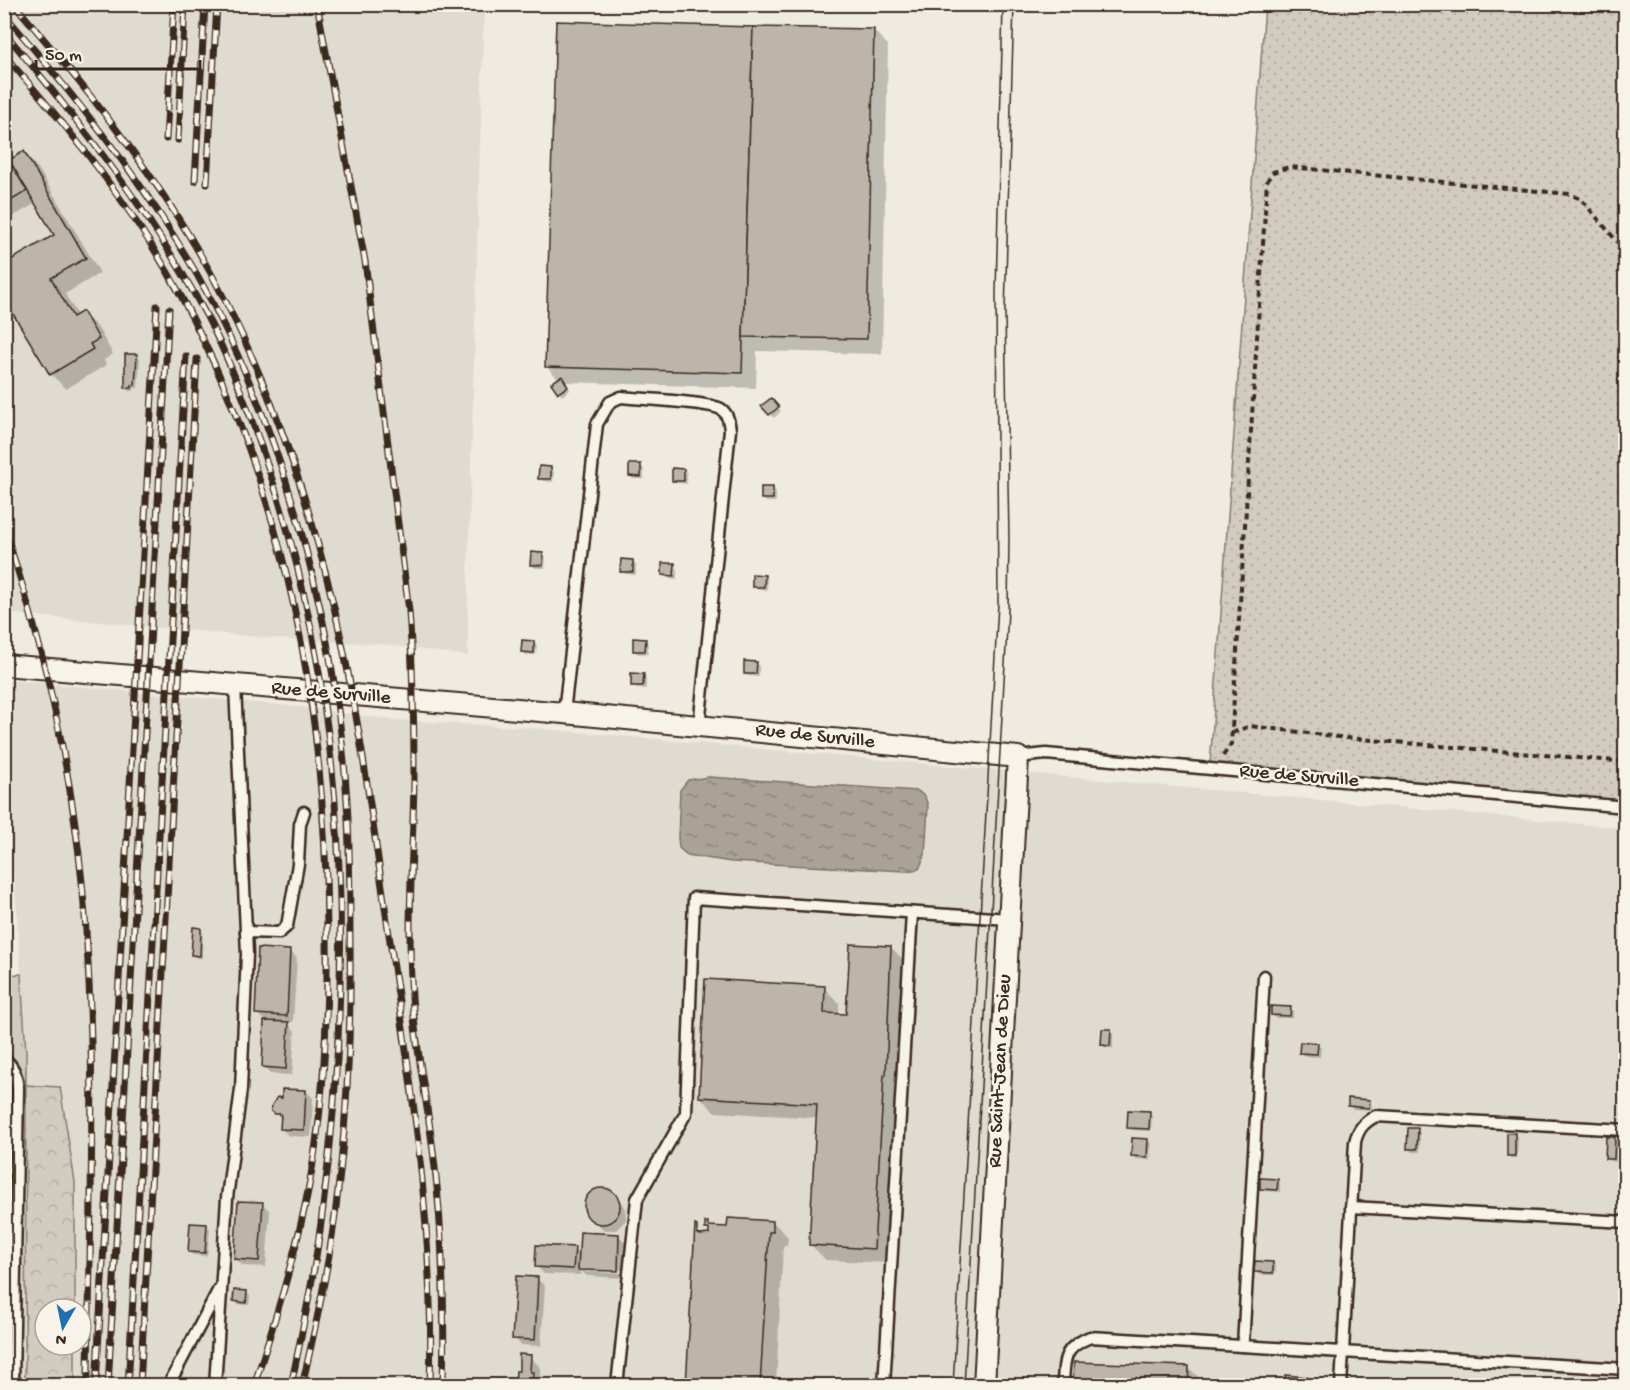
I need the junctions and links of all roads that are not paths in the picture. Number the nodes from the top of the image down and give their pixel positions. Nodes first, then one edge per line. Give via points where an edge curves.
1 (4, 665) edge
2 (235, 685) junction
3 (564, 714) junction
4 (699, 726) junction
5 (1018, 757) junction
6 (1626, 807) edge
7 (304, 812) dead end
8 (912, 914) junction
9 (1009, 919) junction
10 (246, 932) junction
11 (1264, 976) dead end
12 (4, 1059) edge
13 (1626, 1130) edge
14 (1351, 1207) junction
15 (1626, 1222) edge
16 (220, 1286) junction
17 (1243, 1346) junction
18 (1343, 1351) junction
19 (1626, 1369) edge
20 (13, 1386) edge
21 (168, 1386) edge
22 (215, 1386) edge
23 (616, 1386) edge
24 (884, 1386) edge
25 (984, 1386) edge
26 (1063, 1386) edge
27 (1341, 1386) edge

1 - 2 street, Rue de Surville
2 - 3 street, Rue de Surville
2 - 10 lane
3 - 4 street, Rue de Surville
3 - 4 lane via 597,424 610,402 621,397 706,405 720,409 729,419
4 - 5 street, Rue de Surville
5 - 6 lane, Rue de Surville via 1046,754
5 - 9 street, Rue Saint-Jean de Dieu
7 - 10 lane via 287,926 279,933
8 - 9 lane
8 - 23 lane via 694,898 686,1113 637,1198
8 - 24 lane
9 - 25 street, Rue Saint-Jean de Dieu
10 - 16 lane via 241,1089
11 - 17 lane
12 - 20 lane via 16,1074 18,1088
13 - 14 lane via 1376,1116 1358,1131
14 - 15 lane
14 - 18 lane
16 - 21 lane
16 - 22 lane
17 - 18 lane
17 - 26 lane via 1090,1337 1076,1343 1068,1353
18 - 19 lane
18 - 27 lane

